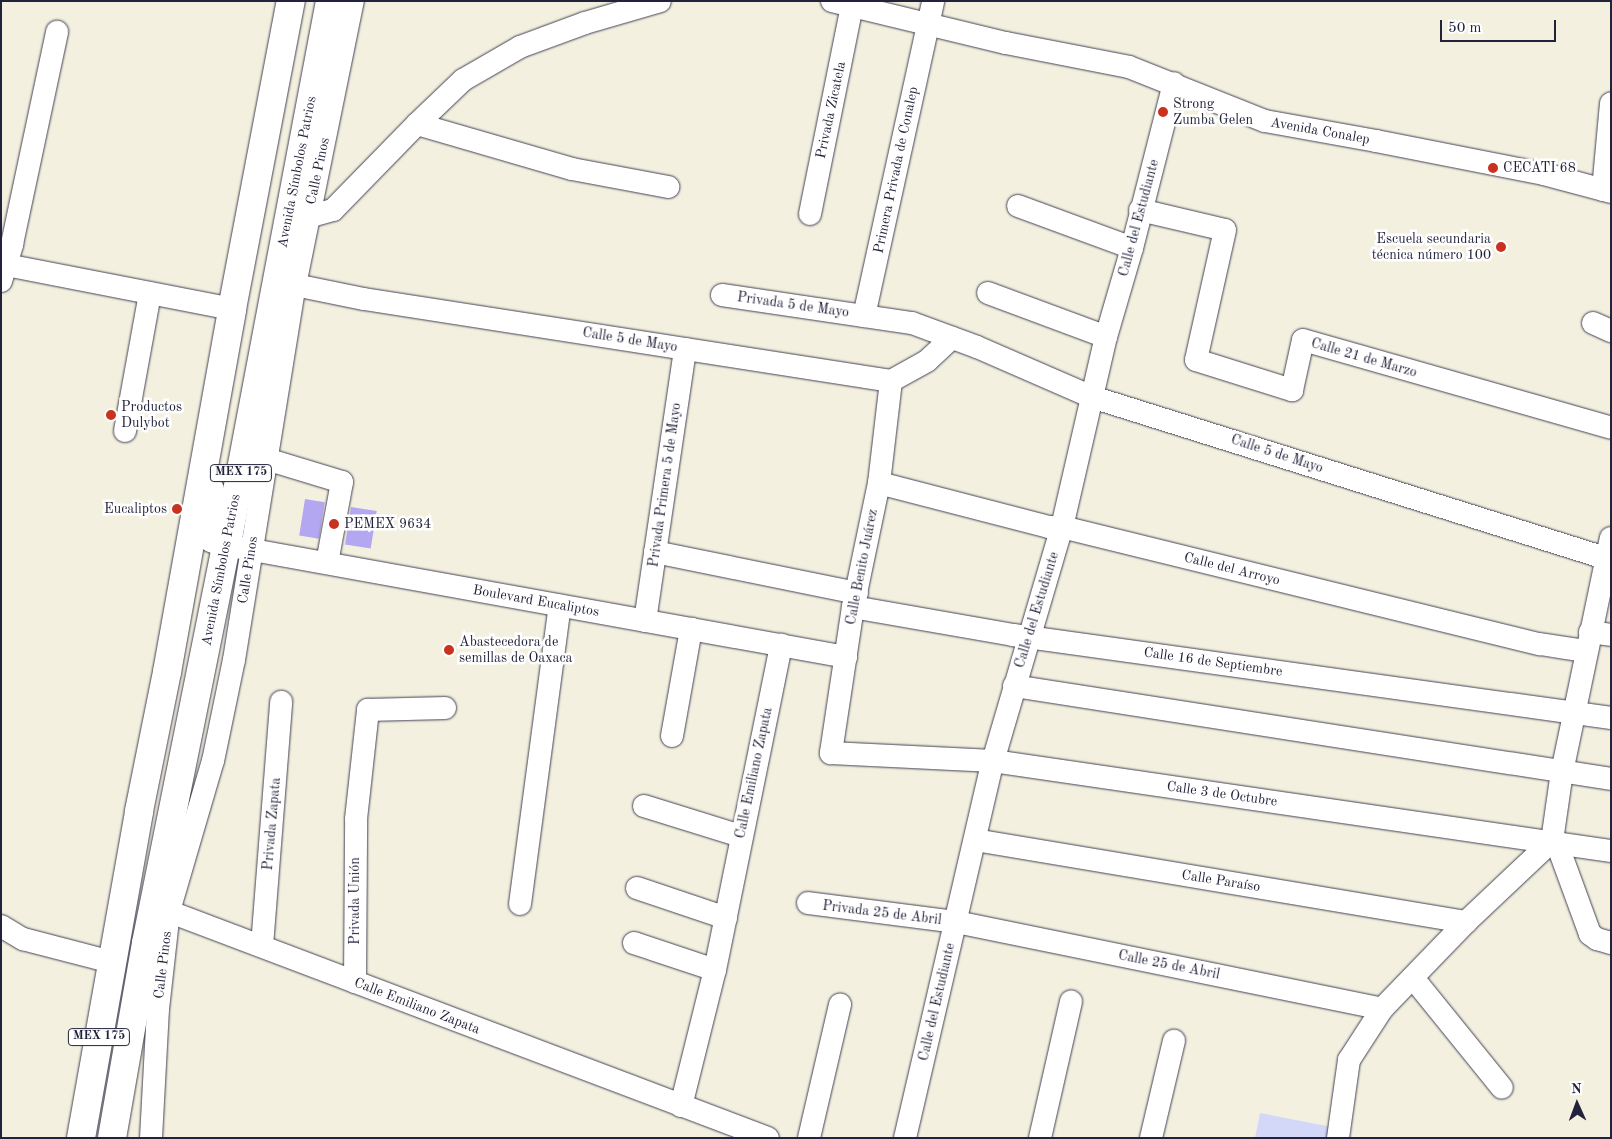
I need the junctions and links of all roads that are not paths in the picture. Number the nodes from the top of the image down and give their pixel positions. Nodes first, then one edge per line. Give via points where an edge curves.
1 (291, 1) edge
2 (660, 1) edge
3 (933, 1) edge
4 (842, 4) edge
5 (341, 5) edge
6 (928, 24) junction
7 (57, 32) dead end
8 (1174, 84) junction
9 (1611, 103) edge
10 (417, 124) junction
11 (668, 187) dead end
12 (1607, 191) edge
13 (1018, 206) dead end
14 (1140, 210) junction
15 (810, 214) dead end
16 (308, 217) junction
17 (1132, 248) junction
18 (3, 270) edge
19 (295, 285) junction
20 (150, 293) junction
21 (988, 293) dead end
22 (722, 295) dead end
23 (232, 309) junction
24 (864, 316) junction
25 (1106, 337) junction
26 (952, 338) junction
27 (685, 348) junction
28 (891, 381) junction
29 (1092, 397) junction
30 (1611, 428) edge
31 (210, 429) junction
32 (125, 431) dead end
33 (255, 456) junction
34 (879, 483) junction
35 (1062, 527) junction
36 (239, 548) junction
37 (1608, 548) edge
38 (655, 552) junction
39 (327, 564) junction
40 (855, 600) junction
41 (560, 606) junction
42 (645, 621) junction
43 (691, 629) junction
44 (1030, 637) junction
45 (1596, 639) edge
46 (780, 645) junction
47 (846, 657) junction
48 (1014, 686) junction
49 (282, 702) dead end
50 (445, 708) dead end
51 (1573, 712) junction
52 (1611, 718) edge
53 (672, 736) dead end
54 (831, 754) joint
55 (993, 761) junction
56 (1562, 772) junction
57 (1611, 779) edge
58 (644, 806) dead end
59 (741, 836) junction
60 (975, 840) junction
61 (1554, 841) junction
62 (1611, 851) edge
63 (637, 888) dead end
64 (808, 903) dead end
65 (520, 904) dead end
66 (161, 909) junction
67 (726, 918) junction
68 (956, 922) junction
69 (1466, 922) junction
70 (1, 926) edge
71 (634, 943) dead end
72 (1611, 943) edge
73 (262, 946) junction
74 (112, 962) junction
75 (715, 970) junction
76 (1413, 978) junction
77 (355, 982) junction
78 (1071, 1001) dead end
79 (840, 1005) dead end
80 (1382, 1009) junction
81 (1174, 1041) dead end
82 (1502, 1088) dead end
83 (681, 1106) junction
84 (81, 1138) edge
85 (112, 1138) edge
86 (151, 1138) edge
87 (768, 1138) edge
88 (809, 1138) edge
89 (905, 1138) edge
90 (1040, 1138) edge
91 (1151, 1138) edge
92 (1338, 1138) edge

1 - 23 main road, MEX 175
2 - 10 street via 520,46 463,80
3 - 6 street, Primera Privada de Conalep
4 - 6 street, Avenida Conalep
4 - 15 street, Privada Zicatela
5 - 16 street, Calle Pinos
5 - 33 main road, Avenida Símbolos Patrios / MEX 175
6 - 8 street, Avenida Conalep via 1129,67
6 - 24 street, Primera Privada de Conalep
7 - 18 street via 12,244
8 - 12 street, Avenida Conalep via 1265,121 1497,165
8 - 14 street, Calle del Estudiante
9 - 12 street
10 - 11 street via 572,169
10 - 16 street via 333,210
13 - 17 street
14 - 17 street, Calle del Estudiante
14 - 30 street, Calle 21 de Marzo via 1225,230 1196,360 1292,390 1303,340
16 - 19 street, Calle Pinos
17 - 25 street, Calle del Estudiante
18 - 20 street
19 - 27 street, Calle 5 de Mayo via 364,299
19 - 33 street, Calle Pinos
20 - 23 street
20 - 32 street
21 - 25 street
22 - 24 street, Privada 5 de Mayo
23 - 31 main road, MEX 175
24 - 26 street, Calle 5 de Mayo via 912,323
25 - 29 street, Calle del Estudiante
26 - 28 street via 927,361
26 - 29 street, Calle 5 de Mayo
27 - 28 street, Calle 5 de Mayo
27 - 38 street, Privada Primera 5 de Mayo
28 - 34 street, Calle Benito Juárez
29 - 35 street, Calle del Estudiante
29 - 37 street, Calle 5 de Mayo
31 - 36 main road via 218,444 206,517 207,531 212,538
31 - 74 main road, MEX 175
33 - 36 main road, Avenida Símbolos Patrios / MEX 175
33 - 39 street via 342,482
34 - 35 street, Calle del Arroyo via 1049,527
34 - 40 street, Calle Benito Juárez
35 - 44 street, Calle del Estudiante
35 - 45 street, Calle del Arroyo via 1540,644
36 - 39 street, Boulevard Eucaliptos
36 - 66 main road, Avenida Símbolos Patrios / MEX 175
37 - 45 street
38 - 40 street, Calle 16 de Septiembre
38 - 42 street, Privada Primera 5 de Mayo
39 - 41 street, Boulevard Eucaliptos
40 - 44 street, Calle 16 de Septiembre
40 - 47 street, Calle Benito Juárez
41 - 42 street, Boulevard Eucaliptos
41 - 65 street
42 - 43 street, Boulevard Eucaliptos
43 - 46 street, Boulevard Eucaliptos
43 - 53 street
44 - 48 street, Calle del Estudiante
44 - 51 street, Calle 16 de Septiembre
45 - 51 street
46 - 47 street, Boulevard Eucaliptos
46 - 59 street, Calle Emiliano Zapata
47 - 54 street, Calle Benito Juárez
48 - 55 street, Calle del Estudiante
48 - 56 street
49 - 73 street, Privada Zapata
50 - 77 street, Privada Unión via 368,710 356,819
51 - 52 street, Calle 16 de Septiembre
51 - 56 street
54 - 55 street, Calle 3 de Octubre
55 - 60 street, Calle del Estudiante
55 - 61 street, Calle 3 de Octubre
56 - 57 street
56 - 61 street
58 - 59 street
59 - 67 street, Calle Emiliano Zapata
60 - 68 street, Calle del Estudiante
60 - 69 street, Calle Paraíso
61 - 62 street, Calle 3 de Octubre
61 - 69 street
61 - 72 street via 1590,934 1597,940
63 - 67 street
64 - 68 street, Privada 25 de Abril
66 - 73 street, Calle Emiliano Zapata
66 - 85 main road, Avenida Símbolos Patrios / MEX 175
66 - 86 street, Calle Pinos
67 - 75 street, Calle Emiliano Zapata
68 - 80 street, Calle 25 de Abril
68 - 89 street, Calle del Estudiante
69 - 76 street
70 - 74 street via 23,939
71 - 75 street
73 - 77 street, Calle Emiliano Zapata
74 - 84 main road, MEX 175
75 - 83 street, Calle Emiliano Zapata
76 - 80 street
76 - 82 street
77 - 83 street, Calle Emiliano Zapata
78 - 90 street
79 - 88 street
80 - 92 street via 1349,1060
81 - 91 street
83 - 87 street, Calle Emiliano Zapata

